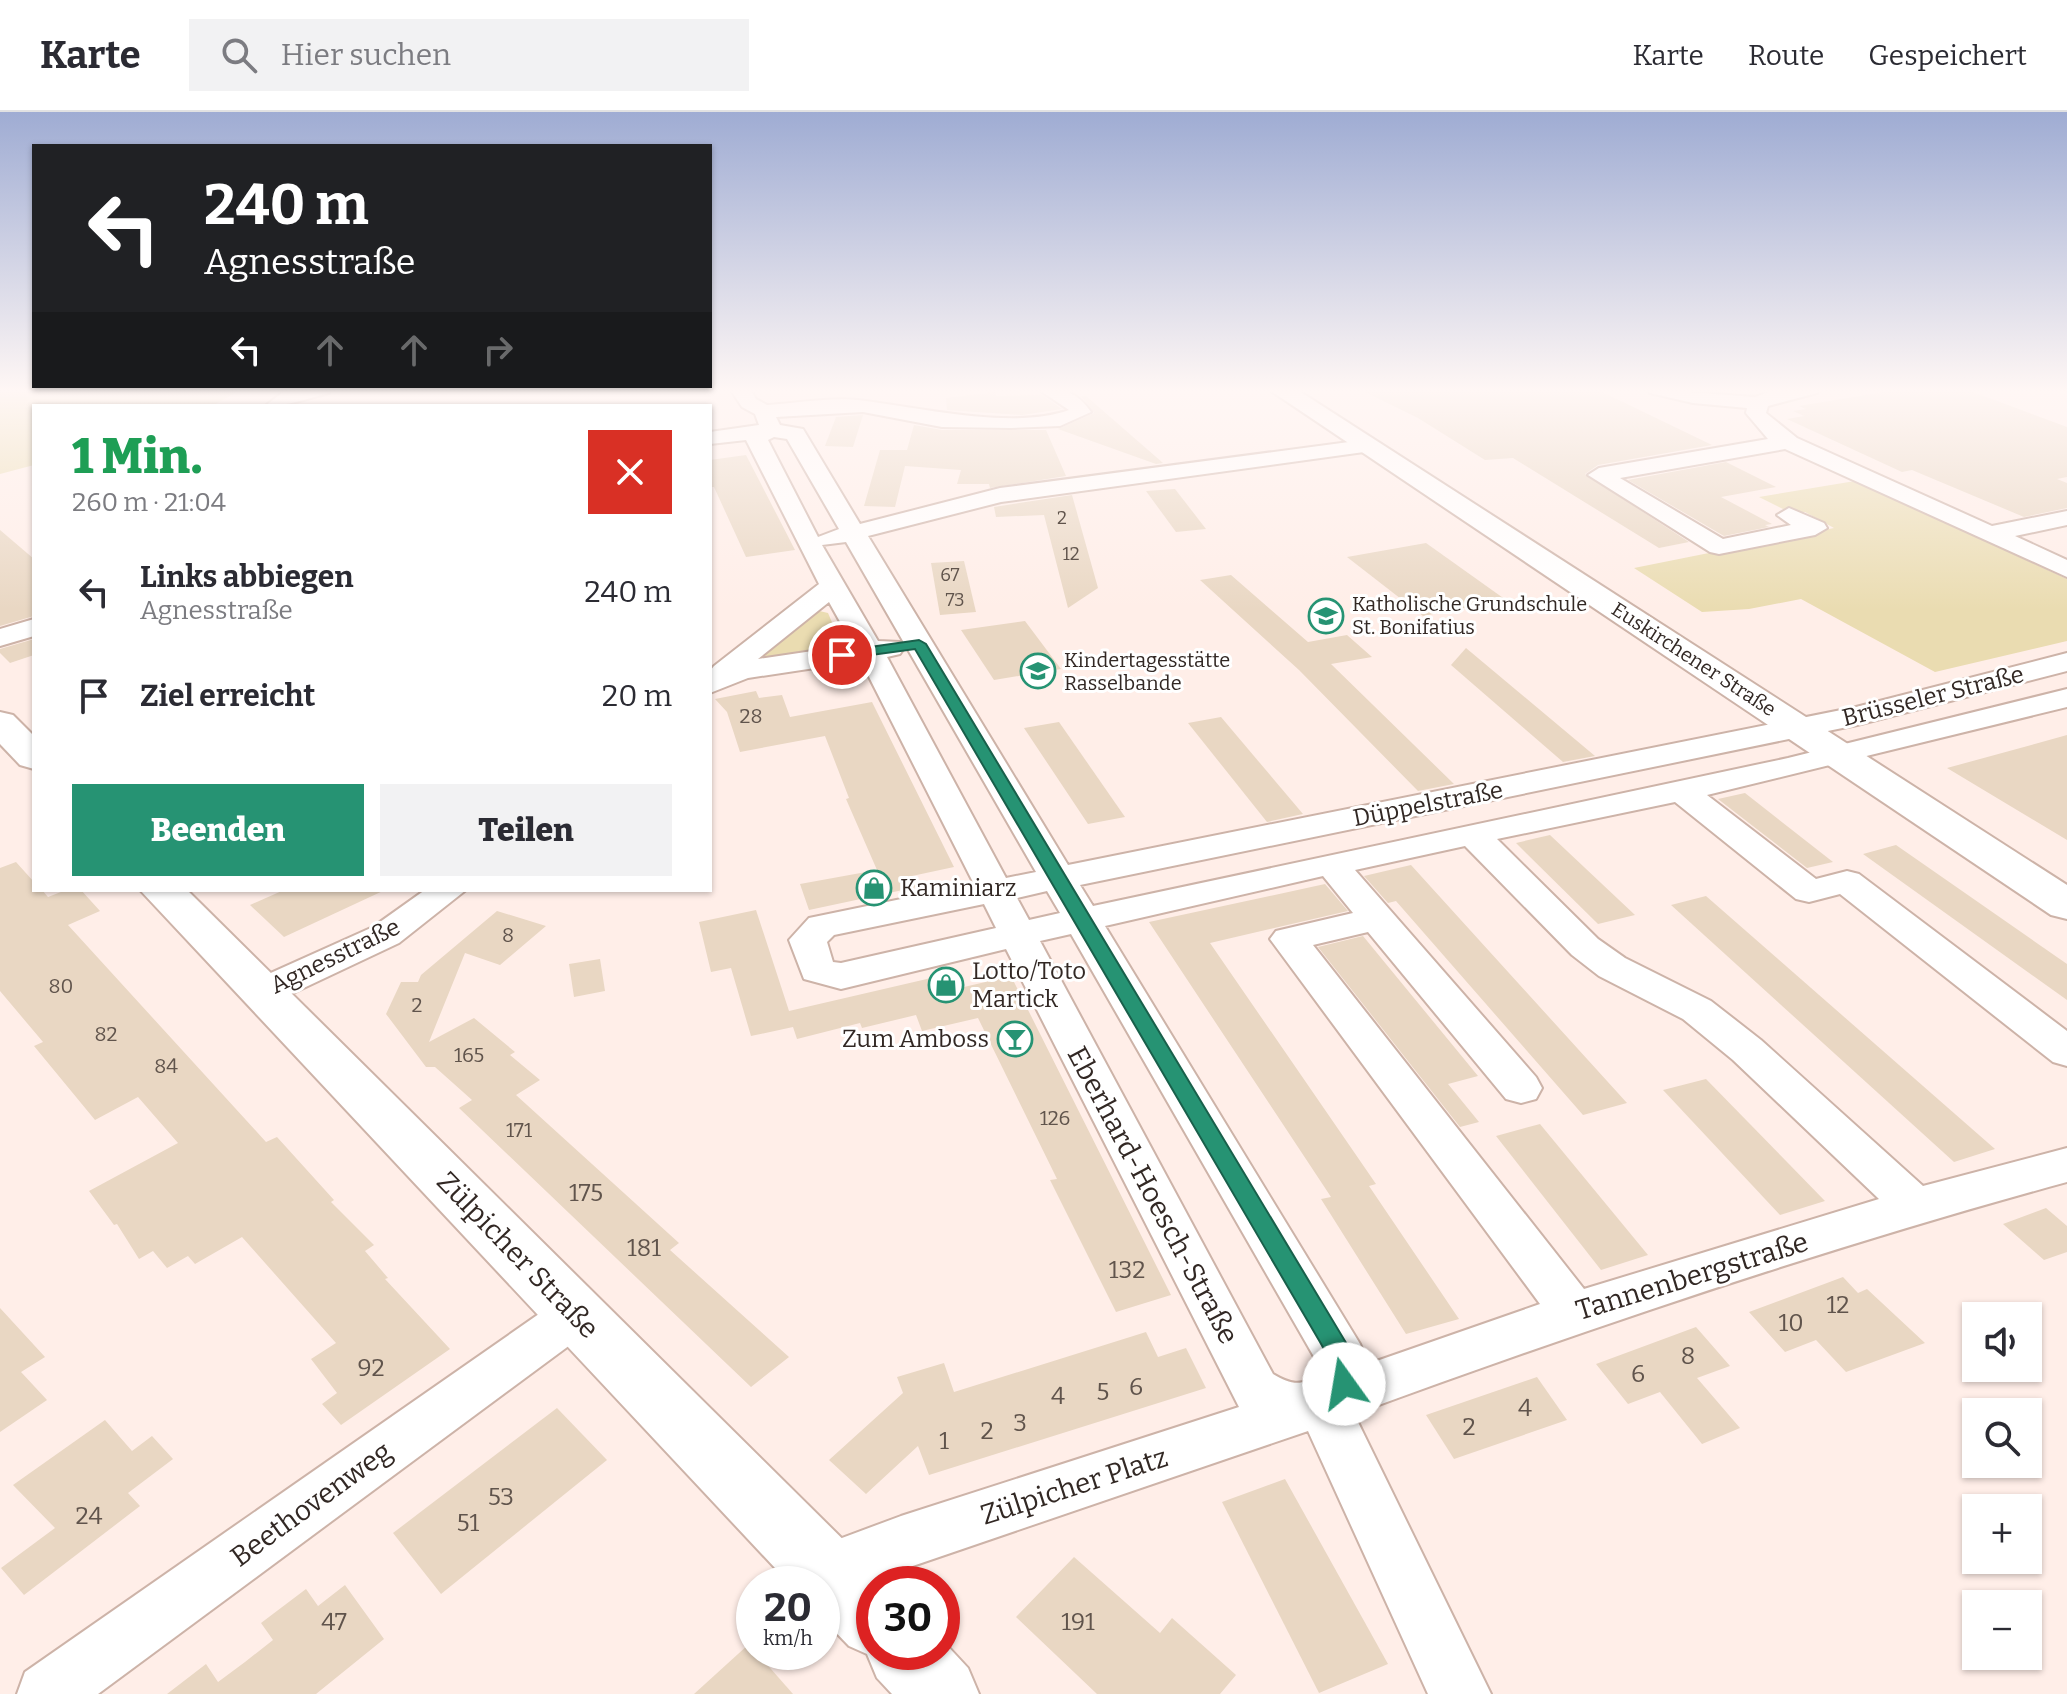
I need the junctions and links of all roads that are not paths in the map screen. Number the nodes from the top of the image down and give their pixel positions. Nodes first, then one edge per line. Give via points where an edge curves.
1 (768, 463) edge
2 (812, 463) edge
3 (1239, 463) edge
4 (1390, 463) edge
5 (1669, 463) edge
6 (1834, 463) edge
7 (1789, 515) dead end
8 (2067, 518) edge
9 (852, 533) junction
10 (1989, 534) junction
11 (809, 544) junction
12 (2067, 569) edge
13 (833, 586) junction
14 (32, 628) edge
15 (0, 638) edge
16 (919, 644) junction
17 (870, 651) junction
18 (2067, 662) edge
19 (714, 681) edge
20 (2067, 698) edge
21 (0, 723) edge
22 (1798, 728) junction
23 (32, 755) edge
24 (1822, 759) junction
25 (1680, 790) junction
26 (1473, 835) junction
27 (1331, 864) junction
28 (1058, 878) junction
29 (993, 891) junction
30 (164, 892) edge
31 (445, 892) edge
32 (2067, 905) edge
33 (1082, 918) junction
34 (1377, 919) junction
35 (1017, 936) junction
36 (260, 993) junction
37 (2067, 1052) edge
38 (1521, 1088) dead end
39 (2066, 1167) edge
40 (1915, 1206) junction
41 (1574, 1313) junction
42 (576, 1314) junction
43 (1322, 1403) junction
44 (822, 1566) edge
45 (840, 1566) edge
46 (840, 1585) edge
47 (856, 1602) edge
48 (920, 1670) edge
49 (47, 1694) edge
50 (942, 1694) edge
51 (1461, 1694) edge

1 - 11 street, Eberhard-Hoesch-Straße
2 - 9 street
3 - 9 street via 1000,495
4 - 22 street, Euskirchener Straße
5 - 7 street via 1599,475 1719,547 1815,528
6 - 10 street
8 - 10 street
9 - 11 street
9 - 16 street
10 - 12 street
11 - 13 street, Eberhard-Hoesch-Straße
13 - 17 street, Eberhard-Hoesch-Straße
13 - 19 street
14 - 15 street
16 - 17 street
16 - 28 street
17 - 19 street via 741,670
17 - 29 street, Eberhard-Hoesch-Straße
18 - 22 street, Brüsseler Straße
20 - 24 street, Brüsseler Straße
21 - 23 street
22 - 24 street, Euskirchener Straße
22 - 28 street, Düppelstraße
24 - 25 street, Düppelstraße
24 - 32 street, Euskirchener Straße
25 - 26 street, Düppelstraße
25 - 37 street via 1809,891 1847,882
26 - 27 street, Düppelstraße
26 - 40 street, Düppelstraße via 1585,947 1612,967 1697,1010
27 - 33 street, Düppelstraße
27 - 34 street
28 - 29 street
28 - 33 street
29 - 35 street, Eberhard-Hoesch-Straße
29 - 35 street via 822,926 808,940 817,970 841,976
30 - 36 street, Zülpicher Straße
31 - 36 street, Agnesstraße via 386,935
33 - 35 street
33 - 43 street via 1342,1359 1344,1384
34 - 38 street
34 - 41 street via 1289,939
35 - 43 street, Eberhard-Hoesch-Straße via 1255,1390 1278,1405
36 - 42 street, Zülpicher Straße
39 - 40 street, Tannenbergstraße
40 - 41 street, Tannenbergstraße
41 - 43 street, Tannenbergstraße
42 - 44 street, Zülpicher Straße
42 - 49 street, Beethovenweg
43 - 45 street, Zülpicher Platz
43 - 51 street via 1431,1641
46 - 47 street, Zülpicher Straße
48 - 50 street

